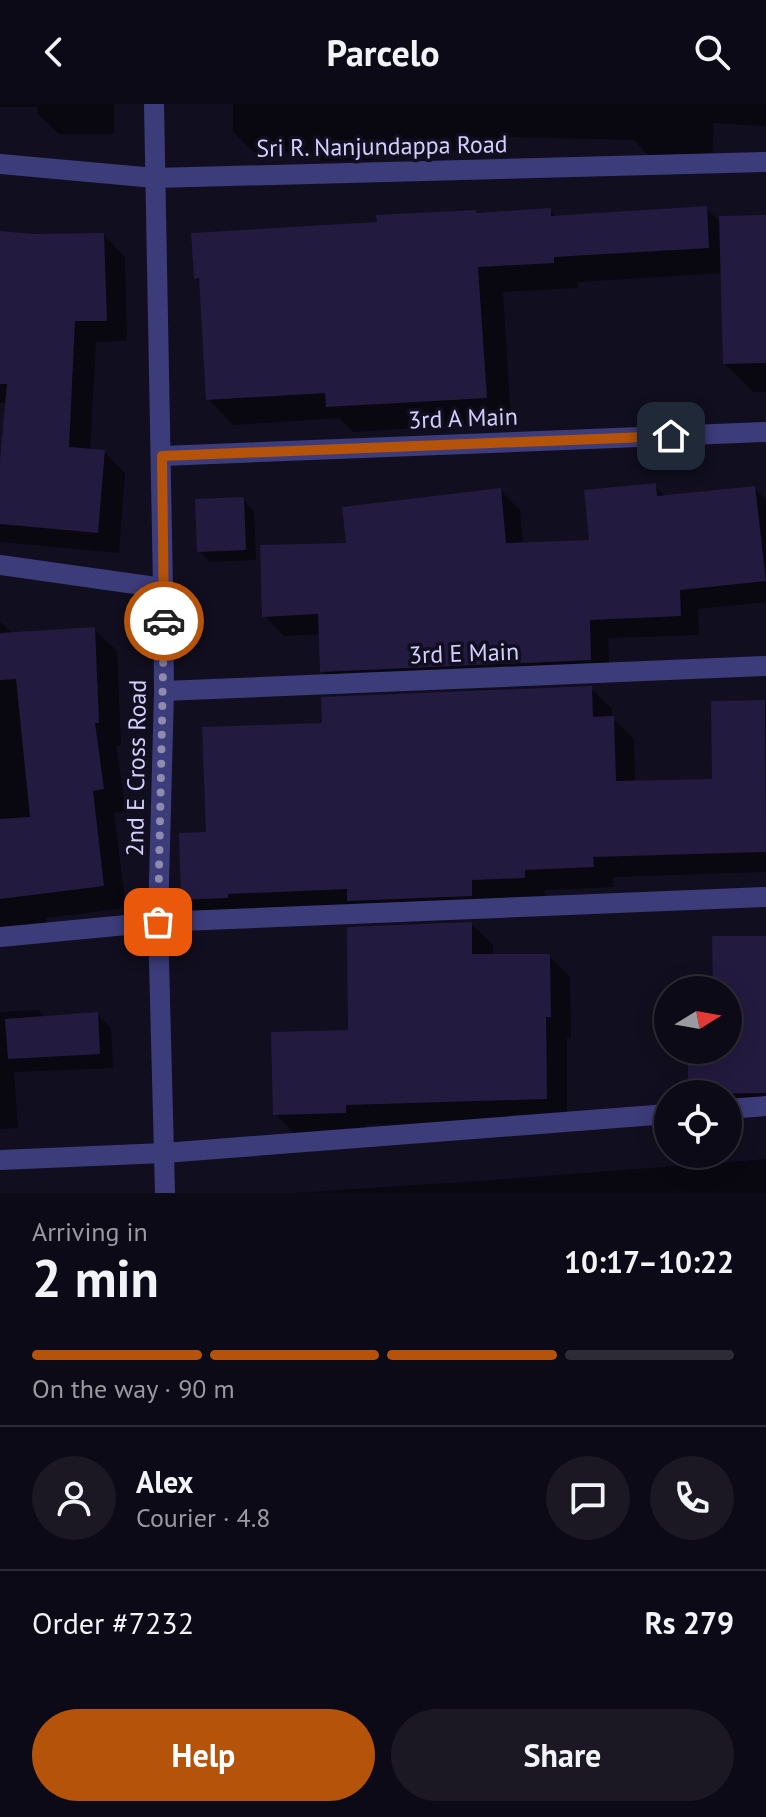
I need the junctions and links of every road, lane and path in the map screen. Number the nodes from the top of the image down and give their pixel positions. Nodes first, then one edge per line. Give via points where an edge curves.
1 (154, 104) edge
2 (766, 162) edge
3 (0, 164) edge
4 (155, 178) junction
5 (766, 432) edge
6 (162, 456) junction
7 (0, 565) edge
8 (163, 588) junction
9 (766, 666) edge
10 (164, 691) junction
11 (766, 897) edge
12 (158, 922) junction
13 (0, 937) edge
14 (766, 1106) edge
15 (742, 1108) edge
16 (654, 1115) edge
17 (164, 1153) junction
18 (0, 1160) edge
19 (165, 1193) edge

1 - 4 street, 2nd E Cross Road
2 - 4 street, Sri R. Nanjundappa Road
3 - 4 street, Sri R. Nanjundappa Road
4 - 6 street, 2nd E Cross Road
5 - 6 street, 3rd A Main
6 - 8 street, 2nd E Cross Road
7 - 8 street
8 - 10 street, 2nd E Cross Road
9 - 10 street, 3rd E Main
10 - 12 street, 2nd E Cross Road
11 - 12 street
12 - 13 street
12 - 17 street, 2nd E Cross Road
14 - 15 street
16 - 17 street
17 - 18 street
17 - 19 street, 2nd E Cross Road

